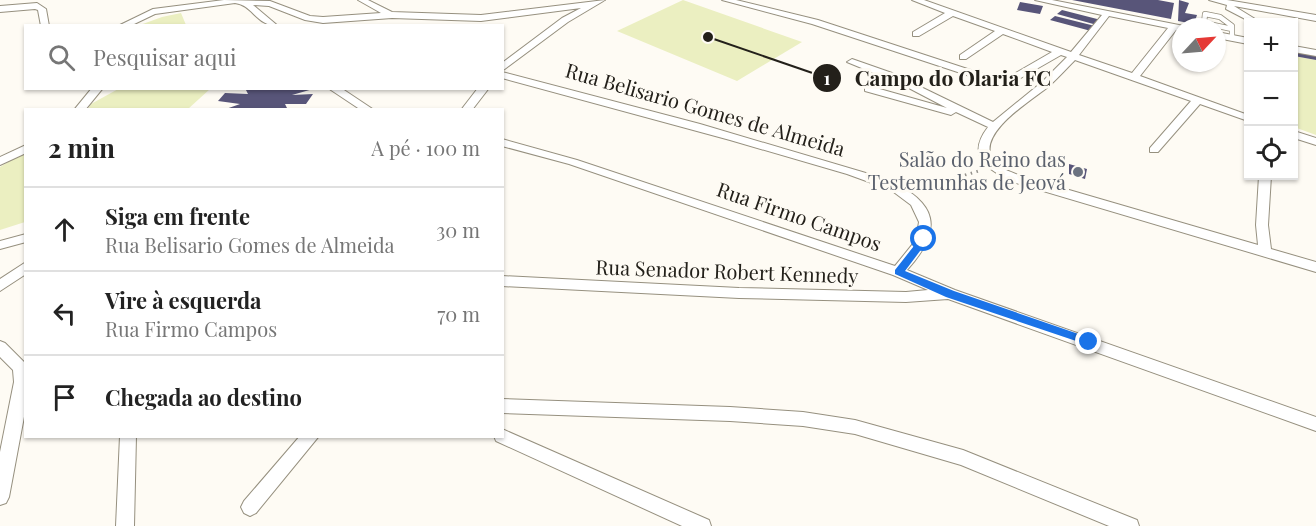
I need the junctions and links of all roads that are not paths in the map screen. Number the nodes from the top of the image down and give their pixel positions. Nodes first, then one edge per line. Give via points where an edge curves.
1 (362, 0) edge
2 (601, 0) edge
3 (726, 0) edge
4 (916, 0) edge
5 (1039, 0) edge
6 (243, 1) edge
7 (1217, 1) edge
8 (214, 2) edge
9 (591, 4) junction
10 (0, 9) edge
11 (950, 14) junction
12 (392, 15) junction
13 (1106, 15) junction
14 (1249, 18) edge
15 (1316, 18) edge
16 (45, 24) edge
17 (114, 24) edge
18 (126, 24) edge
19 (272, 24) edge
20 (1172, 27) edge
21 (1001, 31) junction
22 (916, 34) dead end
23 (1226, 34) edge
24 (1232, 34) junction
25 (1172, 35) edge
26 (1244, 39) edge
27 (1298, 50) edge
28 (1059, 51) junction
29 (1316, 53) edge
30 (1074, 55) junction
31 (963, 57) dead end
32 (852, 62) dead end
33 (504, 66) edge
34 (504, 76) edge
35 (1133, 78) junction
36 (869, 89) dead end
37 (336, 90) edge
38 (482, 90) edge
39 (94, 91) edge
40 (1197, 101) junction
41 (81, 108) edge
42 (366, 108) edge
43 (468, 108) edge
44 (965, 114) junction
45 (1244, 117) edge
46 (994, 126) junction
47 (1298, 136) edge
48 (1316, 142) edge
49 (504, 143) edge
50 (24, 149) edge
51 (1154, 150) dead end
52 (0, 162) edge
53 (1265, 180) edge
54 (24, 239) edge
55 (0, 245) edge
56 (1265, 253) junction
57 (1316, 267) edge
58 (24, 268) edge
59 (898, 272) junction
60 (504, 281) edge
61 (531, 283) junction
62 (0, 286) edge
63 (504, 290) edge
64 (950, 294) junction
65 (0, 347) edge
66 (504, 406) edge
67 (1316, 424) edge
68 (504, 437) edge
69 (128, 438) edge
70 (309, 438) edge
71 (0, 497) edge
72 (250, 507) dead end
73 (126, 526) edge
74 (702, 526) edge
75 (1130, 526) edge

1 - 12 street
2 - 9 street
3 - 28 street via 815,22 994,81 1009,81
4 - 11 street
5 - 13 street
6 - 8 street
6 - 12 street via 277,6 315,19
6 - 19 street
7 - 14 street
7 - 15 street
8 - 17 street via 147,10
8 - 18 street via 153,12
9 - 12 street via 481,18
9 - 33 street
10 - 16 street via 37,6 45,13
11 - 21 street
11 - 22 street
13 - 20 street
13 - 30 street
21 - 28 street
21 - 31 street
23 - 24 street
24 - 24 lane via 1232,26 1220,17 1204,14 1204,23
24 - 26 street
25 - 35 street
27 - 29 street
28 - 30 street
30 - 35 street
30 - 46 street
32 - 44 street via 890,74
34 - 59 street, Rua Belisario Gomes de Almeida via 761,144 906,193 923,213 927,227 924,239
35 - 40 street
36 - 44 street
37 - 42 street
38 - 43 street
39 - 41 street
40 - 45 street
40 - 51 street
44 - 46 street
46 - 56 street via 985,140 986,160 1017,179
47 - 48 street
49 - 59 street, Rua Firmo Campos via 573,162
50 - 52 street
53 - 56 street
54 - 55 street
56 - 57 street
58 - 62 street
59 - 64 street, Rua Firmo Campos
60 - 61 street, Rua Senador Robert Kennedy
61 - 63 street
61 - 64 street, Rua Senador Robert Kennedy via 845,296
64 - 67 street, Rua Firmo Campos
65 - 71 street via 20,368 22,382
66 - 75 street via 741,415 855,427 963,458
68 - 74 street
69 - 73 street
70 - 72 street

